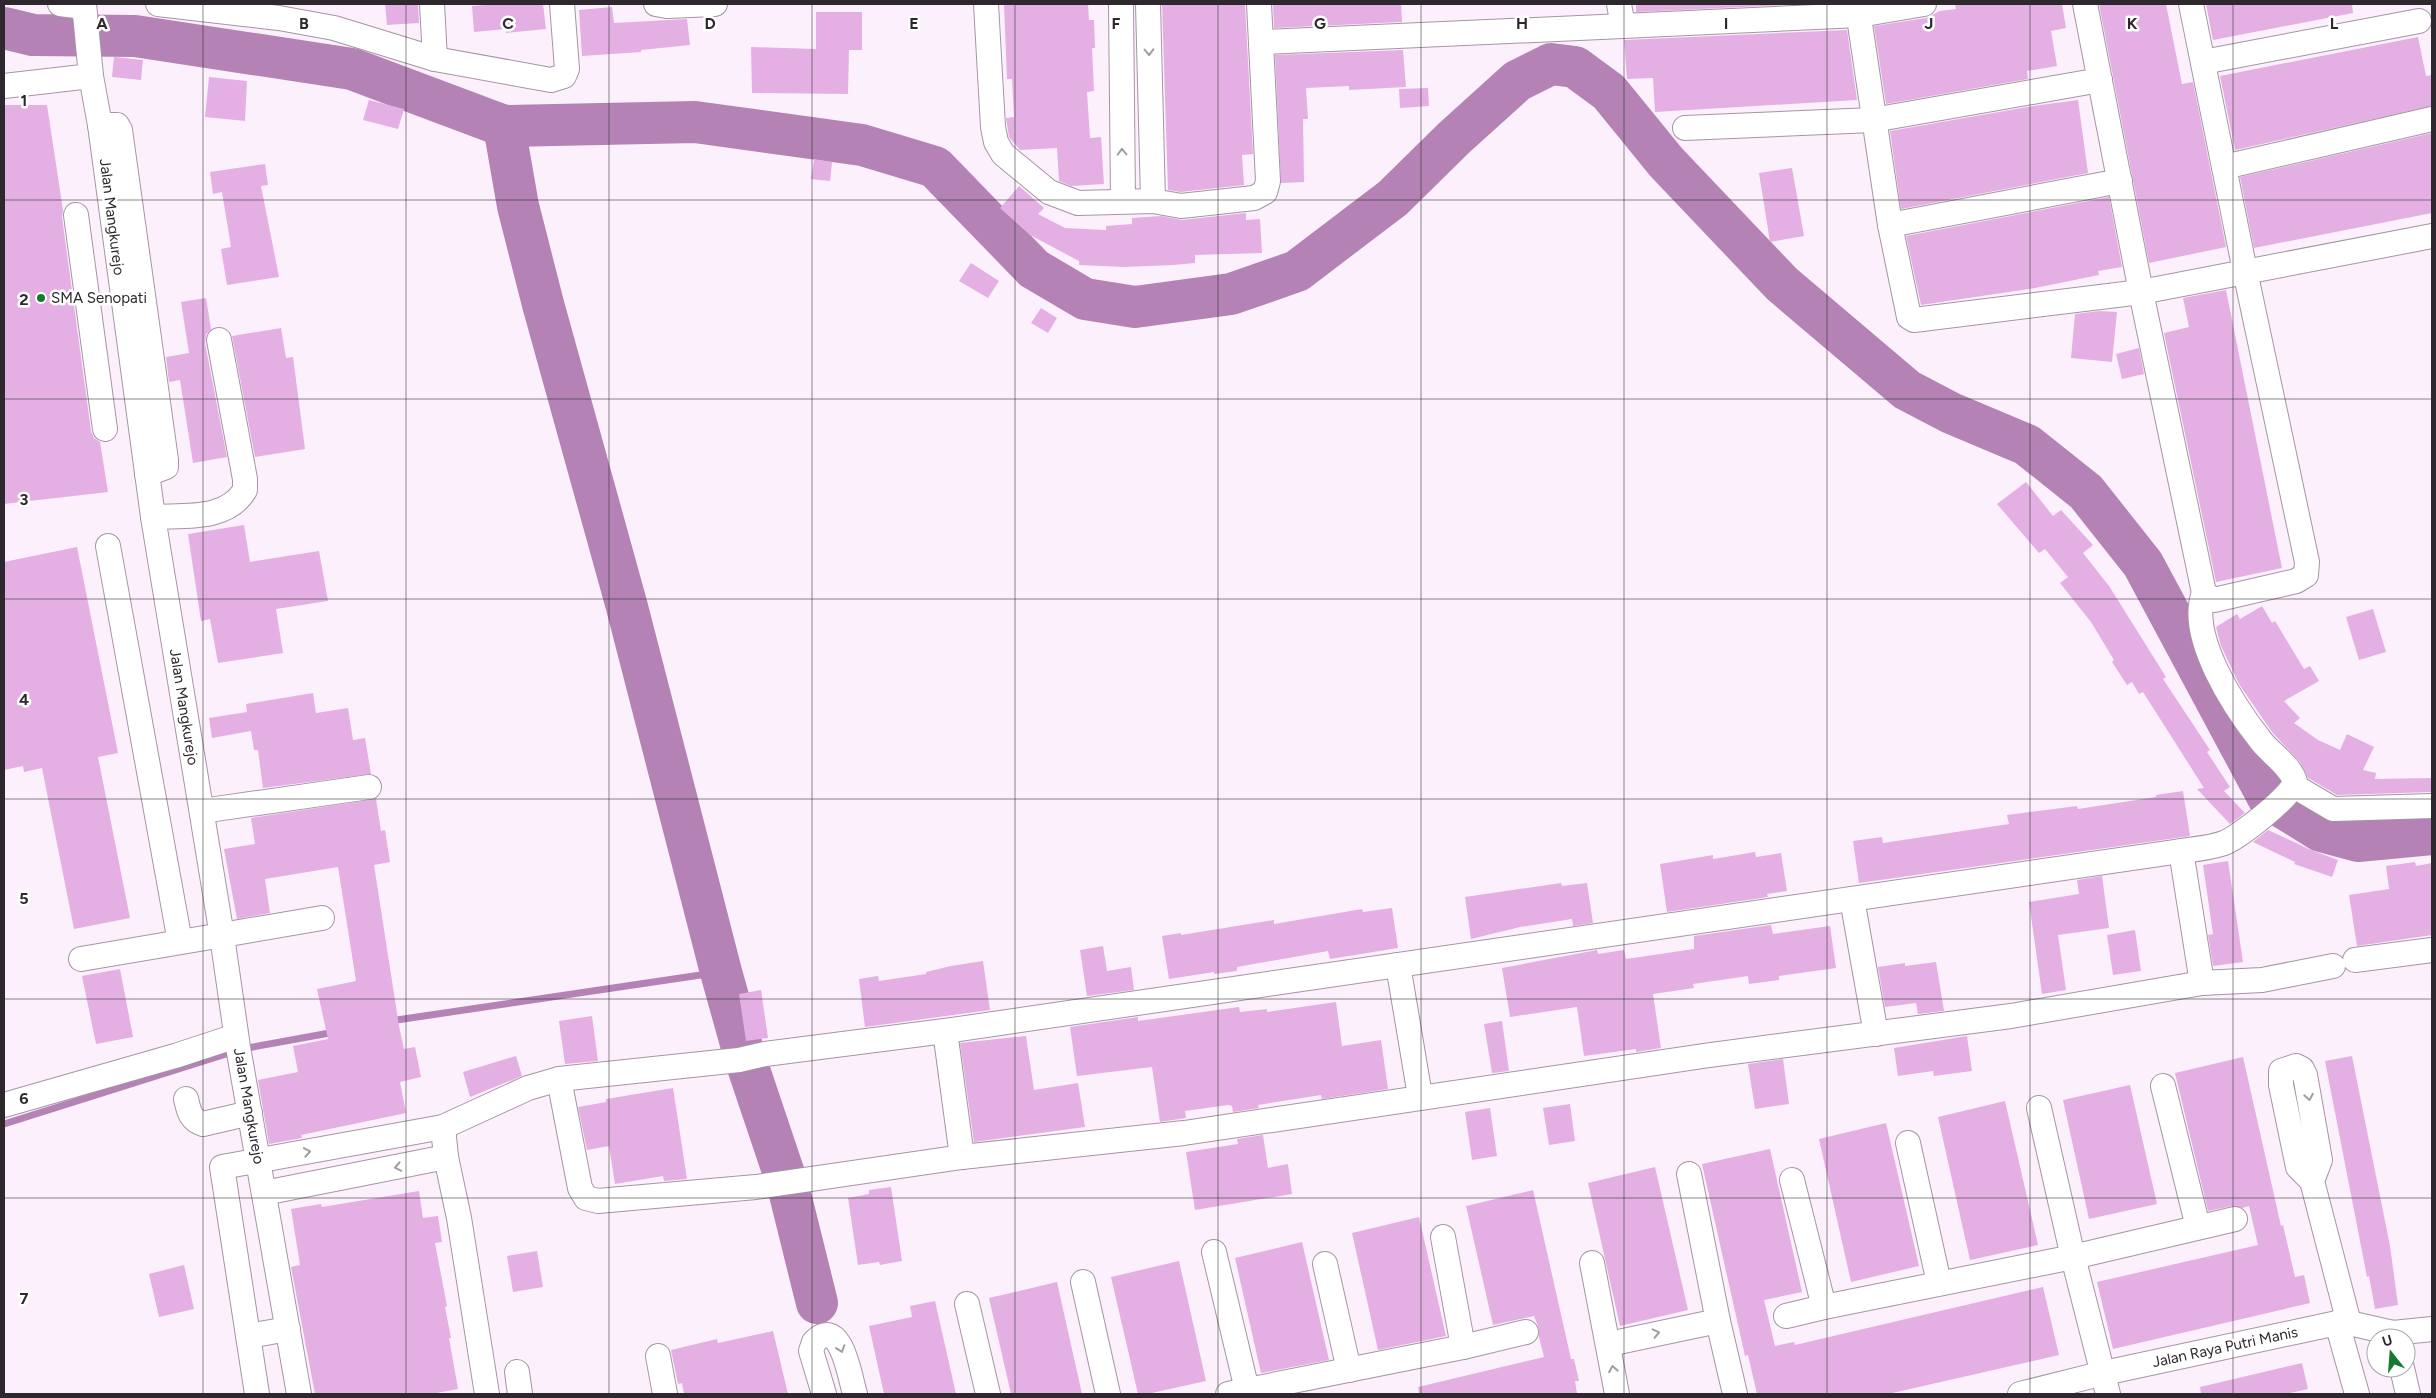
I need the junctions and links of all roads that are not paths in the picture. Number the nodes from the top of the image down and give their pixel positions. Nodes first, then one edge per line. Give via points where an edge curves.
1 (60, 4) edge
2 (158, 4) edge
3 (432, 4) edge
4 (562, 4) edge
5 (656, 4) edge
6 (715, 4) edge
7 (986, 4) edge
8 (1121, 4) edge
9 (1148, 4) edge
10 (1259, 4) edge
11 (1924, 4) edge
12 (2085, 4) edge
13 (2191, 4) edge
14 (84, 9) edge
15 (1858, 10) edge
16 (1621, 15) edge
17 (2419, 21) dead end
18 (1262, 42) junction
19 (435, 59) junction
20 (2203, 62) junction
21 (92, 72) junction
22 (2100, 80) junction
23 (4, 86) edge
24 (2432, 119) edge
25 (1873, 120) junction
26 (1685, 128) dead end
27 (2224, 167) junction
28 (2120, 182) junction
29 (1123, 201) junction
30 (1153, 201) junction
31 (76, 215) dead end
32 (1890, 225) junction
33 (123, 228) junction
34 (2432, 236) edge
35 (117, 258) junction
36 (83, 262) junction
37 (2245, 271) junction
38 (2142, 292) junction
39 (219, 340) dead end
40 (139, 345) junction
41 (105, 429) dead end
42 (153, 517) junction
43 (108, 546) dead end
44 (2204, 593) junction
45 (370, 787) dead end
46 (2293, 788) junction
47 (2432, 806) edge
48 (202, 811) junction
49 (2181, 852) junction
50 (1852, 899) junction
51 (322, 918) dead end
52 (222, 936) junction
53 (180, 942) junction
54 (2432, 950) edge
55 (81, 959) dead end
56 (1398, 965) junction
57 (2202, 983) junction
58 (944, 1031) junction
59 (1876, 1034) junction
60 (237, 1041) junction
61 (559, 1079) junction
62 (2163, 1086) dead end
63 (1420, 1096) junction
64 (186, 1099) dead end
65 (4, 1105) edge
66 (2039, 1108) dead end
67 (250, 1113) junction
68 (443, 1127) junction
69 (1908, 1142) dead end
70 (446, 1157) junction
71 (962, 1157) junction
72 (259, 1160) junction
73 (1689, 1174) dead end
74 (1792, 1180) dead end
75 (2312, 1181) dead end
76 (264, 1193) junction
77 (2235, 1219) dead end
78 (2198, 1227) junction
79 (1443, 1237) dead end
80 (274, 1249) junction
81 (1214, 1252) dead end
82 (236, 1254) junction
83 (2073, 1257) junction
84 (1592, 1263) dead end
85 (1325, 1264) dead end
86 (1083, 1282) dead end
87 (1939, 1283) junction
88 (967, 1304) dead end
89 (1824, 1307) junction
90 (1786, 1316) dead end
91 (1718, 1321) junction
92 (2343, 1323) junction
93 (2366, 1328) edge
94 (288, 1329) junction
95 (2432, 1329) edge
96 (1526, 1332) dead end
97 (2416, 1332) edge
98 (248, 1336) junction
99 (1609, 1344) junction
100 (1463, 1347) junction
101 (658, 1356) dead end
102 (1349, 1370) junction
103 (2404, 1378) edge
104 (2106, 1384) edge
105 (1241, 1393) edge
106 (257, 1394) edge
107 (299, 1394) edge
108 (487, 1394) edge
109 (665, 1394) edge
110 (824, 1394) edge
111 (855, 1394) edge
112 (988, 1394) edge
113 (1108, 1394) edge
114 (1617, 1394) edge
115 (1735, 1394) edge
116 (2020, 1394) edge
117 (2357, 1394) edge
118 (2408, 1394) edge

1 - 14 street
2 - 19 street via 334,28
3 - 19 street
4 - 19 street via 568,63 564,76 558,79
5 - 6 street
7 - 29 street via 993,127 998,148 1049,192 1068,201 1095,204
29 -> 8 street
9 -> 30 street
10 - 18 street
11 - 15 street
12 - 22 street
13 - 20 street
14 - 21 street, Jalan Mangkurejo
15 - 16 street
15 - 25 street
16 - 18 street
17 - 20 street
18 - 30 street via 1268,181 1265,192 1254,198 1181,206
20 - 27 street
21 - 23 street
21 - 33 street, Jalan Mangkurejo
22 - 25 street
22 - 28 street
24 - 27 street
25 - 26 street
25 - 32 street
27 - 37 street
28 - 32 street
28 - 38 street
29 - 30 street
31 - 36 street
32 - 38 street via 1910,317 1914,320
33 - 35 street, Jalan Mangkurejo
33 - 40 street
34 - 37 street
35 - 36 street
35 - 40 street, Jalan Mangkurejo
36 - 41 street
37 - 38 street
37 - 44 street via 2308,569 2296,581 2226,598 2214,600
38 - 44 street
39 - 42 street via 245,490 232,506 219,512
40 - 42 street, Jalan Mangkurejo
42 - 48 street, Jalan Mangkurejo
43 - 53 street
44 - 46 street via 2200,617 2208,651 2220,678 2261,741 2293,776
45 - 48 street
46 - 47 street via 2333,809
46 - 49 street via 2224,843
48 - 52 street, Jalan Mangkurejo
49 - 50 street
49 - 57 street
50 - 56 street
50 - 59 street
51 - 52 street
52 - 53 street
52 - 60 street, Jalan Mangkurejo
53 - 55 street
54 - 57 street via 2262,980
56 - 58 street
56 - 63 street
57 - 59 street via 2012,1016
58 - 61 street via 739,1060
58 - 71 street
59 - 63 street via 1710,1054
60 - 65 street
60 - 67 street, Jalan Mangkurejo
61 - 68 street via 528,1088
61 - 71 street via 580,1188 582,1194 592,1201 756,1187
62 - 78 street
63 - 71 street via 1184,1133
64 - 67 street via 190,1115 195,1122 203,1124
66 - 83 street
67 - 72 street, Jalan Mangkurejo
68 - 70 street
72 -> 68 street
69 - 87 street
70 -> 76 street
70 - 108 street
72 - 76 street, Jalan Mangkurejo
72 - 82 street via 222,1167
73 - 91 street
74 - 89 street
75 - 92 street
76 - 80 street, Jalan Mangkurejo
77 - 78 street
78 - 83 street
79 - 100 street
80 - 82 street
80 - 94 street, Jalan Mangkurejo
81 - 105 street
82 - 98 street
83 - 87 street
83 - 104 street
84 - 99 street
85 - 102 street
86 - 113 street
87 - 89 street
88 - 112 street
89 - 90 street
99 -> 91 street
91 - 115 street
92 - 93 street, Jalan Raya Putri Manis
92 - 104 street, Jalan Raya Putri Manis
92 - 117 street
94 - 98 street
94 - 107 street, Jalan Mangkurejo
95 - 97 street, Jalan Raya Putri Manis
96 - 100 street
98 - 106 street
114 -> 99 street
100 - 102 street
101 - 109 street
102 - 105 street
103 - 118 street
104 - 116 street, Jalan Raya Putri Manis
110 -> 111 street via 811,1351 814,1342 827,1335 840,1343

